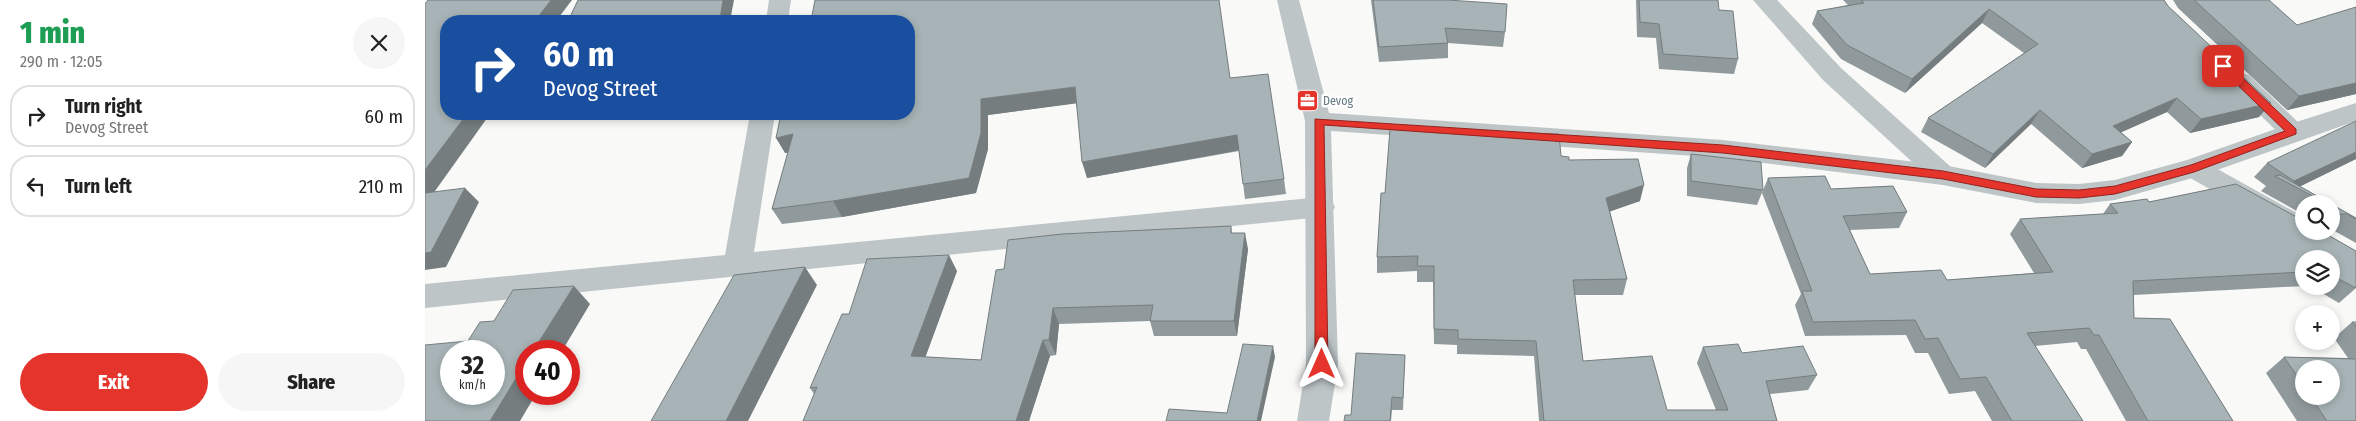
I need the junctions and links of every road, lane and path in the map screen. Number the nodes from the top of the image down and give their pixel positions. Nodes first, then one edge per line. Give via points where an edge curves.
1 (780, 0) edge
2 (1288, 0) edge
3 (1764, 0) edge
4 (778, 15) edge
5 (2223, 66) edge
6 (2356, 112) edge
7 (761, 120) edge
8 (1318, 121) junction
9 (2293, 132) junction
10 (2194, 168) junction
11 (1943, 175) junction
12 (1321, 207) junction
13 (2295, 225) edge
14 (738, 266) junction
15 (425, 296) edge
16 (1313, 421) edge

1 - 4 street
2 - 8 street
3 - 11 street via 1832,74
5 - 9 street
6 - 9 street
7 - 14 street
8 - 11 street via 1723,149
8 - 12 street
9 - 10 street
10 - 11 street via 2115,190 2079,194 2036,193
10 - 13 street
12 - 14 street
12 - 16 street via 1322,364
14 - 15 street

